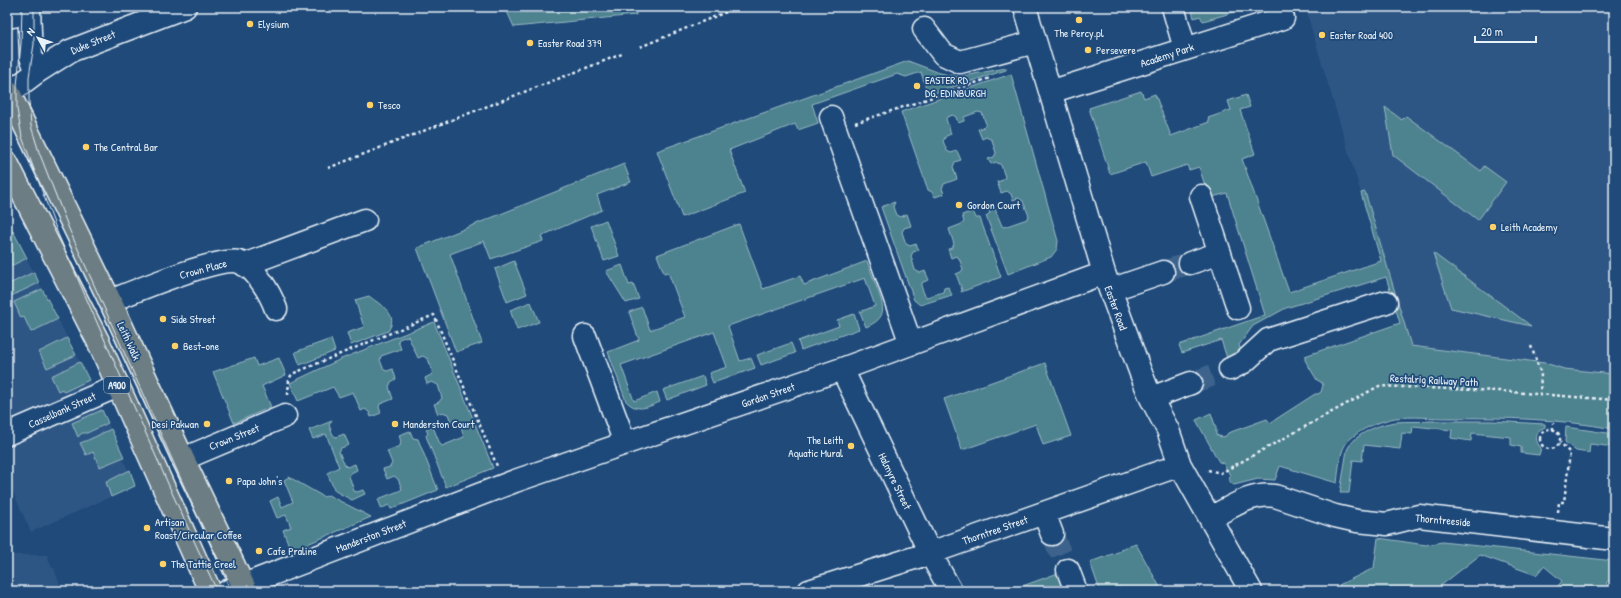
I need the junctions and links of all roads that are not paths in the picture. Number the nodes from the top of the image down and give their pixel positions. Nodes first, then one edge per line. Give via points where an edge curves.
1 (185, 7) edge
2 (1025, 7) edge
3 (1173, 7) edge
4 (16, 13) edge
5 (1283, 18) dead end
6 (924, 29) dead end
7 (1035, 42) junction
8 (1185, 49) junction
9 (37, 72) junction
10 (1050, 92) junction
11 (8, 93) edge
12 (833, 123) road end
13 (7, 163) edge
14 (12, 186) edge
15 (1201, 196) dead end
16 (365, 220) dead end
17 (1220, 253) junction
18 (1190, 263) tunnel mouth
19 (244, 265) junction
20 (1163, 272) tunnel mouth
21 (1107, 281) junction
22 (110, 300) junction
23 (1386, 302) dead end
24 (1238, 308) dead end
25 (276, 309) dead end
26 (585, 336) dead end
27 (911, 344) junction
28 (1230, 369) tunnel mouth
29 (842, 370) junction
30 (1191, 383) tunnel mouth
31 (110, 389) junction
32 (1151, 398) junction
33 (285, 416) road end
34 (7, 434) edge
35 (625, 443) junction
36 (183, 458) junction
37 (1180, 465) junction
38 (510, 483) joint
39 (1044, 513) junction
40 (1210, 518) junction
41 (1052, 534) tunnel mouth
42 (1614, 539) edge
43 (930, 553) junction
44 (1068, 570) tunnel mouth
45 (239, 589) edge
46 (210, 591) edge
47 (809, 591) edge
48 (951, 591) edge
49 (1076, 591) edge
50 (1250, 591) edge

1 - 9 street, Duke Street via 88,43
2 - 7 street, Easter Road
3 - 8 street
4 - 9 street
5 - 8 street, Academy Park
6 - 7 street via 943,54 960,62
7 - 10 street, Easter Road
8 - 10 street, Academy Park
9 - 11 street, Duke Street
10 - 21 street, Easter Road
11 - 22 main road, Leith Walk / A900
12 - 27 street
13 - 14 main road, A900
14 - 31 main road, A900 via 98,342
15 - 17 street
16 - 19 street
17 - 18 street
17 - 24 street
19 - 22 street, Crown Place via 239,262 227,262 192,270
19 - 25 street via 264,283
20 - 21 street, Gordon Street
21 - 27 street, Gordon Street
21 - 32 street, Easter Road
22 - 36 main road, Leith Walk / A900
23 - 28 street via 1268,340 1244,362
26 - 35 street
27 - 29 street, Gordon Street
29 - 35 street, Gordon Street
29 - 43 street, Halmyre Street
30 - 32 street
31 - 34 street, Casselbank Street
31 - 46 main road, A900
32 - 37 street, Easter Road via 1168,430
33 - 36 street, Crown Street
35 - 38 street, Gordon Street
36 - 45 main road, Leith Walk / A900
37 - 39 street, Thorntree Street
37 - 40 street, Easter Road
38 - 45 street, Manderston Street
39 - 41 street
39 - 43 street, Thorntree Street
40 - 42 street, Thorntreeside via 1250,498 1267,494 1357,521 1387,524 1419,516
40 - 50 street, Easter Road
43 - 47 street, Thorntree Street
43 - 48 street, Halmyre Street
44 - 49 street

